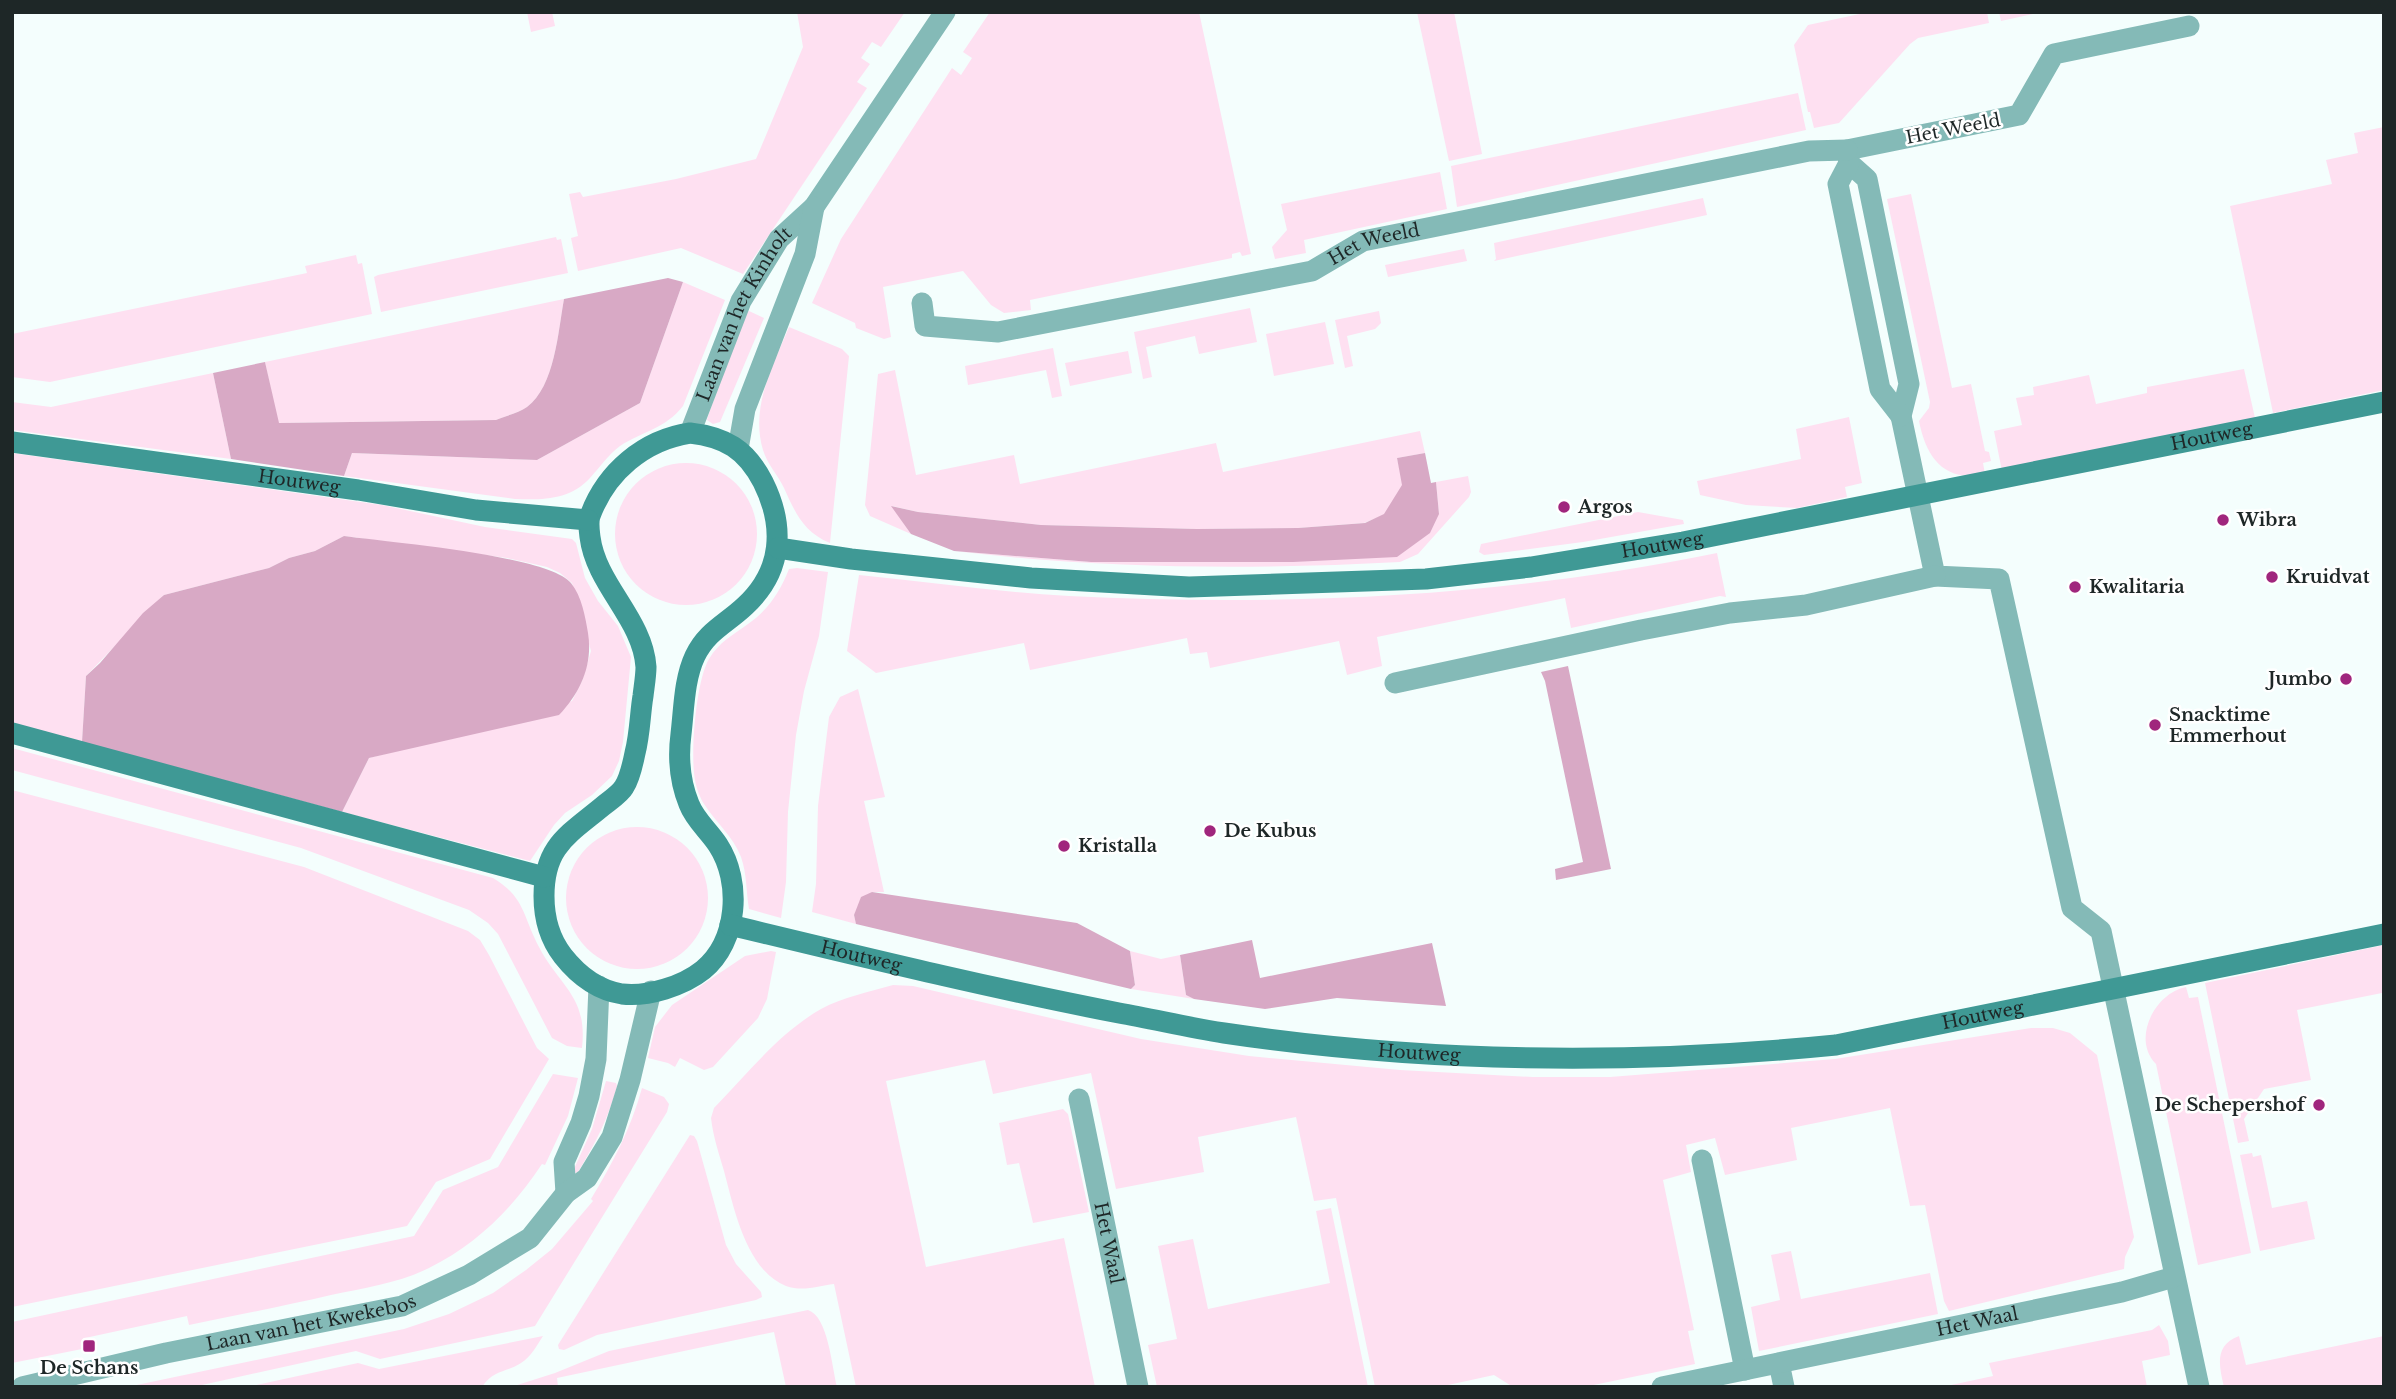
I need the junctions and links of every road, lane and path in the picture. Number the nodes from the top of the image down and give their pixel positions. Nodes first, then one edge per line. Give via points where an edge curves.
1 (946, 12) edge
2 (2189, 26) dead end
3 (1848, 157) junction
4 (814, 207) junction
5 (922, 303) dead end
6 (2384, 402) edge
7 (1901, 416) junction
8 (690, 433) junction
9 (12, 442) edge
10 (738, 449) junction
11 (1917, 496) junction
12 (588, 520) junction
13 (778, 548) junction
14 (1935, 576) junction
15 (1395, 683) dead end
16 (12, 733) edge
17 (544, 877) junction
18 (730, 925) junction
19 (2384, 934) edge
20 (599, 986) junction
21 (2113, 989) junction
22 (651, 991) junction
23 (1079, 1099) dead end
24 (1702, 1160) dead end
25 (566, 1192) junction
26 (2174, 1277) junction
27 (1779, 1363) junction
28 (1745, 1370) junction
29 (22, 1387) edge
30 (1138, 1387) edge
31 (1662, 1387) edge
32 (1784, 1387) edge
33 (2199, 1387) edge

1 - 4 street, Laan van het Kinholt
2 - 3 street, Het Weeld via 2054,54 2019,116
3 - 5 street, Het Weeld via 1809,151 1363,241 1312,271 998,332 925,326
3 - 7 street via 1867,179 1909,384
3 - 7 street via 1838,184 1880,389
4 - 8 street, Laan van het Kinholt via 779,239 750,284
4 - 10 street, Laan van het Kinholt via 805,254 744,409
6 - 11 street, Houtweg
7 - 11 street
8 - 10 street via 714,436
8 - 12 street via 669,436 619,468
9 - 12 street, Houtweg via 476,510
10 - 13 street via 767,490
11 - 13 street, Houtweg via 1683,542 1426,579 1189,587 1031,579
11 - 14 street
12 - 17 street via 592,554 636,633 646,667 636,750 624,788 553,850
13 - 18 street via 757,593 701,645 694,659 680,739 680,773 689,804 730,871
14 - 15 street via 1806,606 1730,613
14 - 21 street via 1999,579 2072,908 2101,931
16 - 17 street
17 - 20 street via 544,918 555,946 589,983
18 - 21 street, Houtweg via 1056,1000 1224,1033 1405,1053 1601,1057 1760,1052 1836,1045
18 - 22 street via 709,965 676,986
19 - 21 street, Houtweg
20 - 22 street via 625,994
20 - 25 street via 596,1059 584,1114 564,1162
21 - 26 street
22 - 25 street, Laan van het Kwekebos via 631,1080 612,1137 587,1178
23 - 30 street, Het Waal
24 - 28 street
25 - 29 street, Laan van het Kwekebos via 530,1238 469,1275 402,1307 166,1353
26 - 27 street, Het Waal via 2122,1292
26 - 33 street
27 - 28 street, Het Waal
27 - 32 street
28 - 31 street, Het Waal

